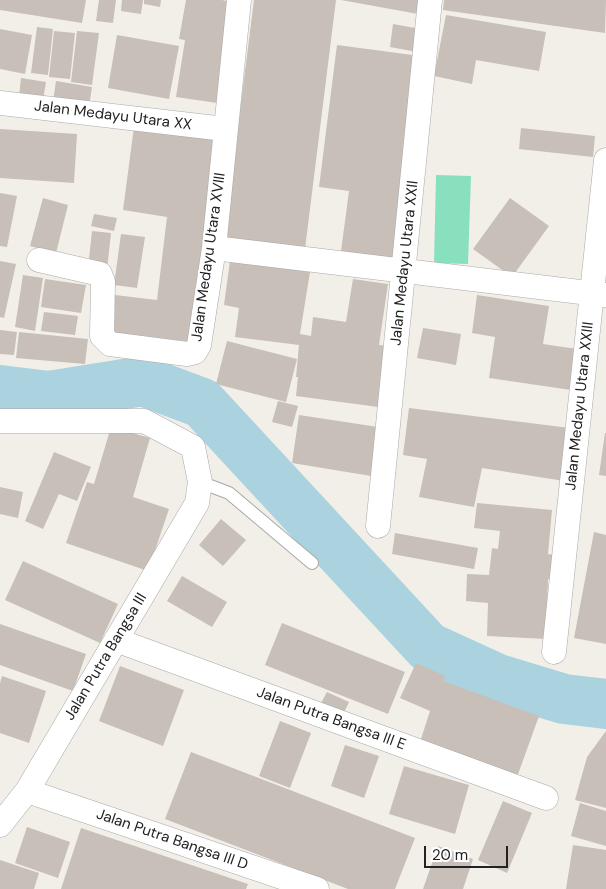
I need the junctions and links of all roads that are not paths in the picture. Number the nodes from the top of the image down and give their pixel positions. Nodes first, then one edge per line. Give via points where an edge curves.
1 (239, 0) edge
2 (430, 0) edge
3 (0, 103) edge
4 (225, 129) junction
5 (606, 160) edge
6 (214, 248) junction
7 (39, 260) dead end
8 (404, 271) junction
9 (599, 294) edge
10 (0, 421) edge
11 (200, 482) junction
12 (378, 526) dead end
13 (312, 563) dead end
14 (116, 640) junction
15 (554, 652) dead end
16 (27, 791) junction
17 (546, 798) dead end
18 (2, 819) edge
19 (317, 889) edge

1 - 4 street, Jalan Medayu Utara XVIII
2 - 8 street, Jalan Medayu Utara XXII
3 - 4 street, Jalan Medayu Utara XX
4 - 6 street, Jalan Medayu Utara XVIII
5 - 9 street, Jalan Medayu Utara XXIII
6 - 7 street, Jalan Medayu Utara XVIII via 199,345 195,352 187,354 110,344 102,336 104,282 100,274
6 - 8 street
8 - 9 street
8 - 12 street, Jalan Medayu Utara XXII
9 - 15 street, Jalan Medayu Utara XXIII
10 - 11 street via 144,422 194,448
11 - 13 lane via 229,493
11 - 14 street, Jalan Putra Bangsa III via 197,503
14 - 16 street, Jalan Putra Bangsa III
14 - 17 street, Jalan Putra Bangsa III E
16 - 18 street, Jalan Putra Bangsa III
16 - 19 street, Jalan Putra Bangsa III D

